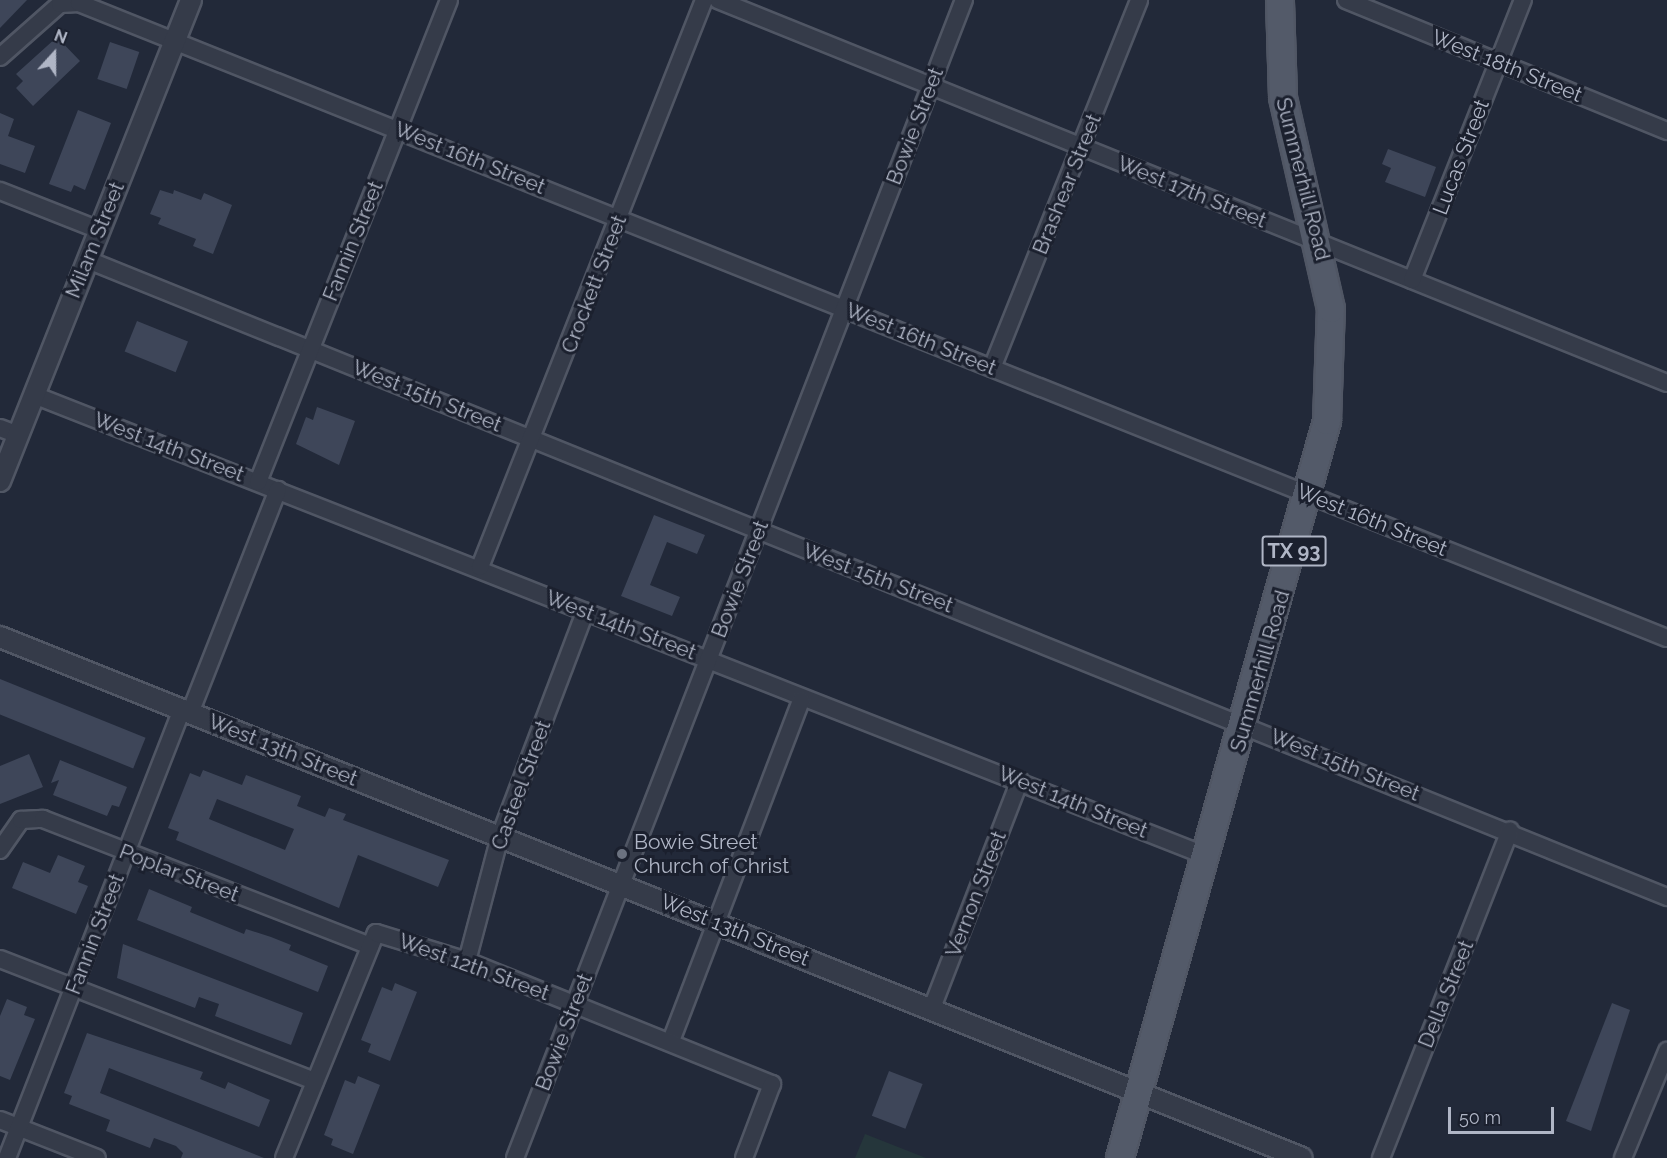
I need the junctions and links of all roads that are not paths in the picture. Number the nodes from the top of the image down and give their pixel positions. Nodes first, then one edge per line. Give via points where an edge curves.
1 (191, 0) edge
2 (449, 0) edge
3 (704, 0) edge
4 (718, 0) edge
5 (964, 0) edge
6 (1139, 0) edge
7 (1280, 0) edge
8 (1346, 0) edge
9 (1523, 0) edge
10 (175, 40) junction
11 (0, 57) edge
12 (1498, 62) junction
13 (931, 86) junction
14 (397, 129) junction
15 (1667, 131) edge
16 (1082, 147) junction
17 (0, 191) edge
18 (620, 218) junction
19 (99, 230) junction
20 (1319, 244) junction
21 (88, 260) junction
22 (1412, 280) junction
23 (844, 308) junction
24 (311, 348) junction
25 (992, 368) junction
26 (1667, 383) edge
27 (34, 395) junction
28 (9, 432) edge
29 (533, 439) junction
30 (0, 481) edge
31 (258, 482) junction
32 (278, 490) junction
33 (1310, 495) junction
34 (758, 531) junction
35 (480, 567) junction
36 (585, 612) junction
37 (0, 637) edge
38 (1667, 638) edge
39 (709, 659) junction
40 (801, 700) junction
41 (186, 711) junction
42 (1244, 725) junction
43 (1020, 780) junction
44 (1510, 830) junction
45 (500, 836) junction
46 (0, 850) edge
47 (127, 852) junction
48 (1207, 856) junction
49 (621, 885) junction
50 (1667, 897) edge
51 (716, 922) junction
52 (373, 940) junction
53 (0, 958) edge
54 (467, 961) junction
55 (74, 988) junction
56 (575, 1004) junction
57 (932, 1008) junction
58 (671, 1041) junction
59 (1667, 1051) edge
60 (315, 1082) junction
61 (1142, 1092) junction
62 (0, 1120) edge
63 (19, 1128) junction
64 (7, 1158) edge
65 (97, 1158) edge
66 (284, 1158) edge
67 (515, 1158) edge
68 (744, 1158) edge
69 (1120, 1158) edge
70 (1302, 1158) edge
71 (1381, 1158) edge
72 (1623, 1158) edge

1 - 10 street, Milam Street
2 - 14 street, Fannin Street
3 - 18 street, Crockett Street
4 - 13 street, West 17th Street
5 - 13 street, Bowie Street
6 - 16 street, Brashear Street
7 - 20 main road, Summerhill Road / TX 93 via 1282,97
8 - 12 street, West 18th Street
9 - 12 street, Lucas Street
10 - 11 street, West 16th Street via 68,2
10 - 14 street, West 16th Street
10 - 19 street, Milam Street
12 - 15 street, West 18th Street
12 - 22 street, Lucas Street
13 - 16 street, West 17th Street
13 - 23 street, Bowie Street
14 - 18 street, West 16th Street
14 - 24 street, Fannin Street
16 - 20 street, West 17th Street
16 - 25 street, Brashear Street
17 - 19 street
18 - 23 street, West 16th Street
18 - 29 street, Crockett Street
19 - 21 street, Milam Street
20 - 22 street, West 17th Street
20 - 33 main road, Summerhill Road / TX 93 via 1330,309 1332,375 1327,421
21 - 24 street, West 15th Street
21 - 27 street, Milam Street
22 - 26 street, West 17th Street
23 - 25 street, West 16th Street
23 - 34 street, Bowie Street
24 - 29 street, West 15th Street
24 - 31 street, Fannin Street
25 - 33 street, West 16th Street
27 - 28 street, Milam Street
27 - 31 street, West 14th Street
28 - 30 street, Milam Street
29 - 34 street, West 15th Street
29 - 35 street, Crockett Street
31 - 32 street, West 14th Street
32 - 35 street, West 14th Street
32 - 41 street, Fannin Street
33 - 38 street, West 16th Street
33 - 42 main road, Summerhill Road / TX 93
34 - 39 street, Bowie Street
34 - 42 street, West 15th Street
35 - 36 street, West 14th Street
36 - 39 street, West 14th Street
36 - 45 street, Casteel Street
37 - 41 street, West 13th Street
39 - 40 street, West 14th Street
39 - 49 street, Bowie Street
40 - 43 street, West 14th Street
40 - 51 street
41 - 45 street, West 13th Street
41 - 47 street, Fannin Street
42 - 44 street, West 15th Street
42 - 48 main road, Summerhill Road / TX 93
43 - 48 street, West 14th Street
43 - 57 street, Vernon Street
44 - 50 street, West 15th Street
44 - 71 street, Della Street
45 - 49 street, West 13th Street
45 - 54 street, Casteel Street
46 - 47 street, Poplar Street via 21,820 43,819
47 - 52 street, Poplar Street
47 - 55 street, Fannin Street
48 - 61 main road, Summerhill Road / TX 93
49 - 51 street, West 13th Street
49 - 56 street, Bowie Street
51 - 57 street, West 13th Street
51 - 58 street
52 - 54 street, West 12th Street
52 - 60 street
53 - 55 street
54 - 56 street, West 12th Street
55 - 60 street
55 - 63 street, Fannin Street
56 - 58 street, West 12th Street
56 - 67 street, Bowie Street
57 - 61 street, West 13th Street
58 - 68 street, West 12th Street via 772,1084
59 - 72 street
60 - 66 street
61 - 69 main road, Summerhill Road / TX 93
61 - 70 street, West 13th Street
62 - 63 street
63 - 64 street, Fannin Street
63 - 65 street

